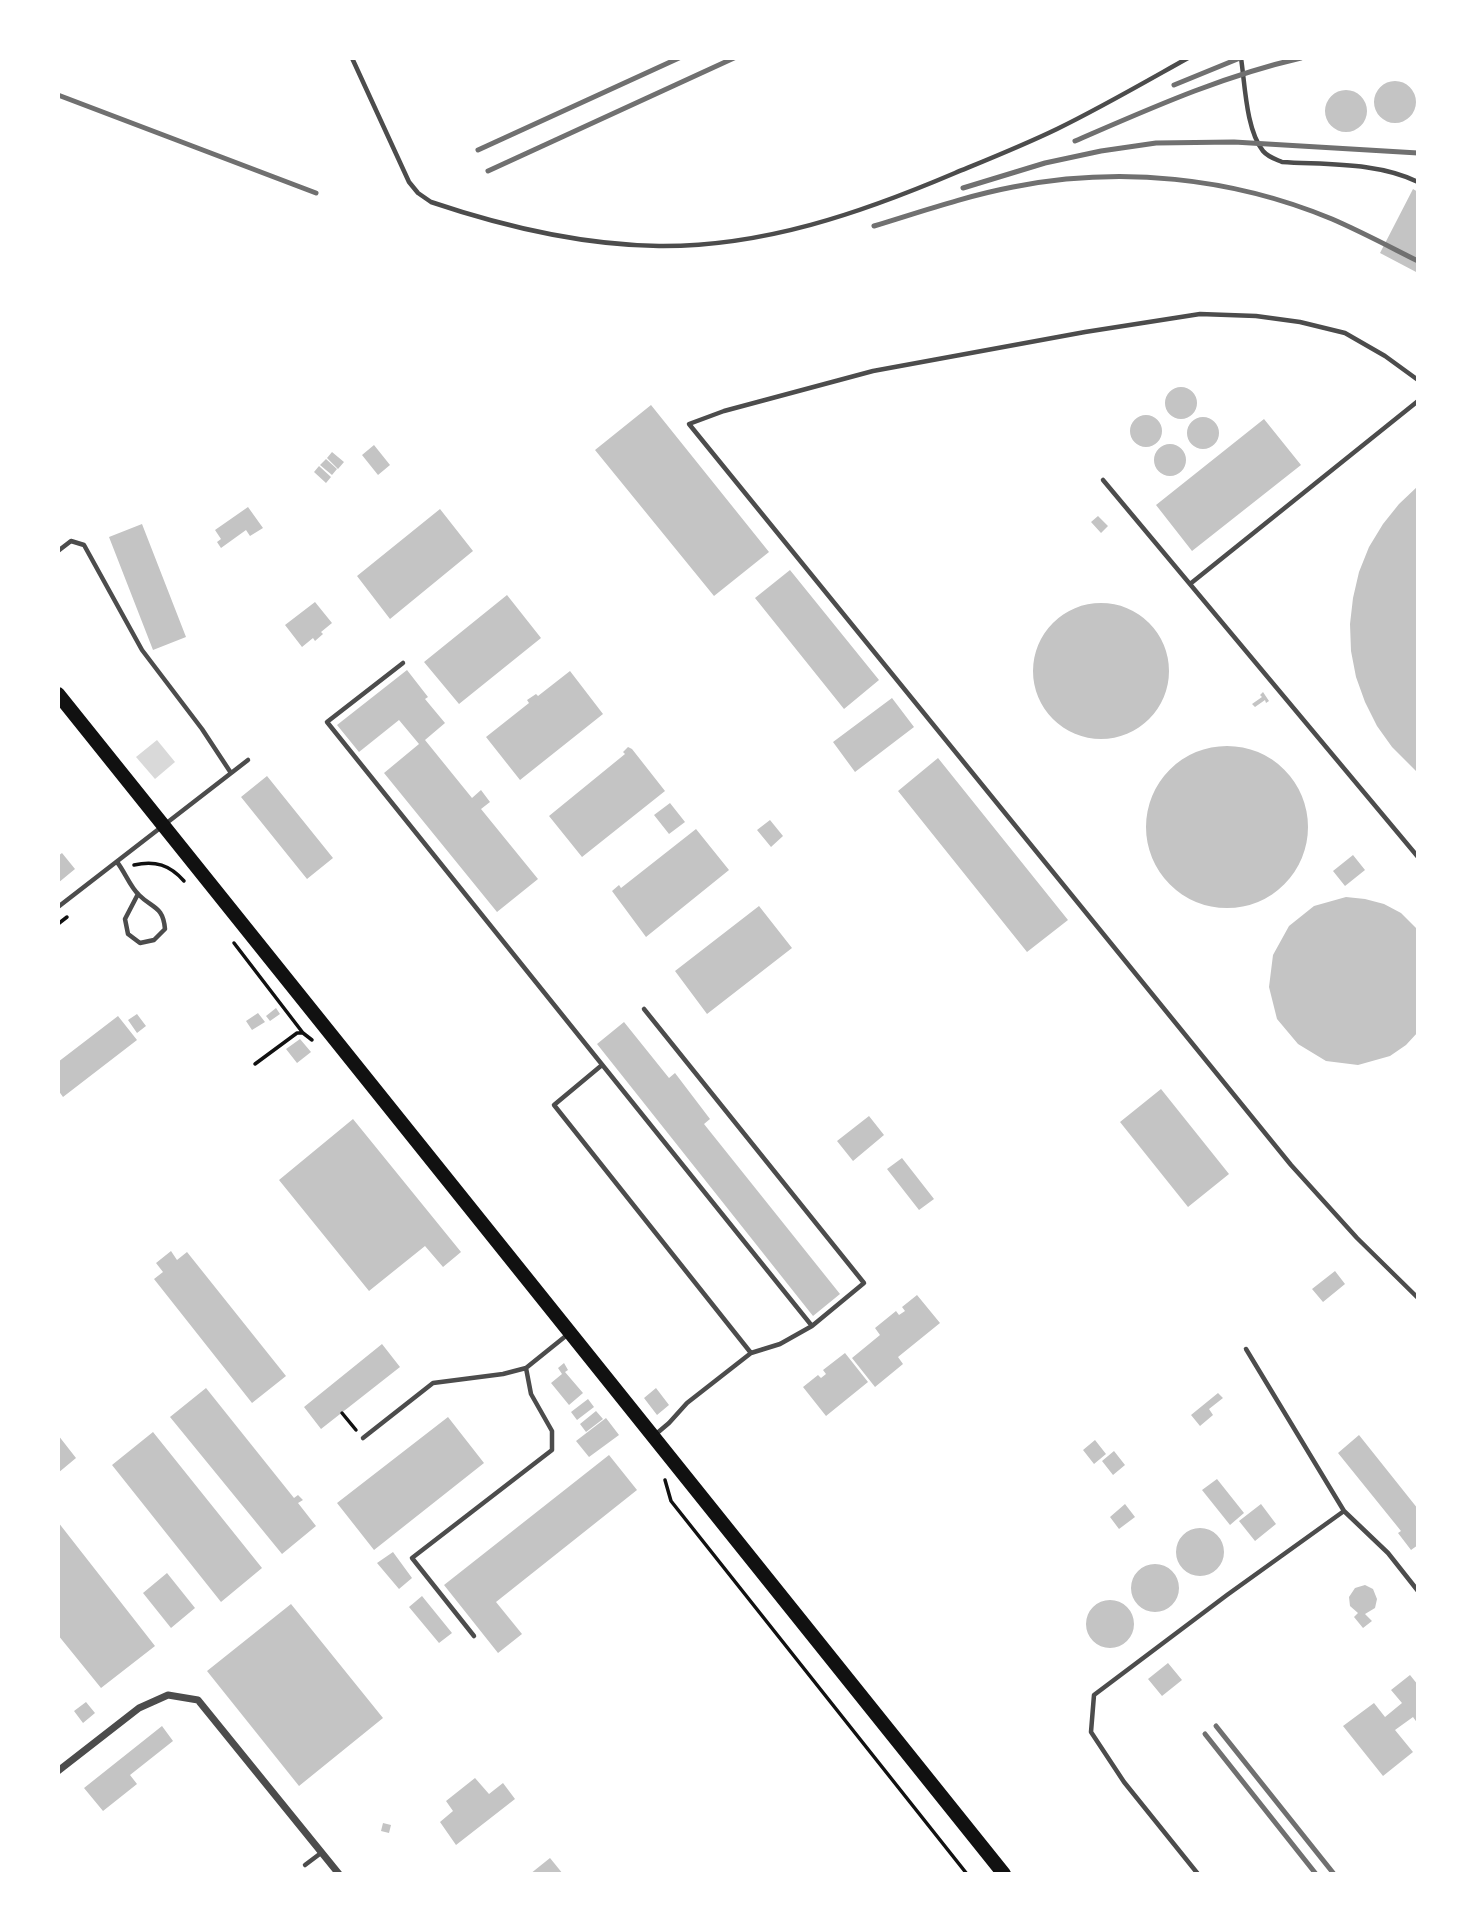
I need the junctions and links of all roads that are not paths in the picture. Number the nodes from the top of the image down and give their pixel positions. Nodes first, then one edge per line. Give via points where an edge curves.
1 (352, 58) edge
2 (1188, 58) edge
3 (1241, 58) edge
4 (1418, 182) edge
5 (1418, 380) edge
6 (1418, 401) edge
7 (1103, 480) dead end
8 (58, 551) edge
9 (1190, 584) junction
10 (403, 663) dead end
11 (58, 694) edge
12 (248, 760) dead end
13 (231, 773) junction
14 (163, 825) junction
15 (1418, 857) edge
16 (117, 862) junction
17 (138, 894) junction
18 (58, 907) edge
19 (645, 1009) dead end
20 (602, 1065) junction
21 (1418, 1298) edge
22 (812, 1326) junction
23 (571, 1333) junction
24 (1246, 1349) dead end
25 (751, 1353) junction
26 (526, 1368) junction
27 (653, 1436) junction
28 (363, 1438) road end
29 (1344, 1511) junction
30 (1418, 1591) edge
31 (474, 1636) dead end
32 (58, 1771) edge
33 (321, 1852) junction
34 (305, 1865) dead end
35 (339, 1874) edge
36 (1004, 1874) edge
37 (1198, 1874) edge

1 - 2 lane via 409,182 431,202 535,232 610,244 660,246 752,239 878,205 1056,130
3 - 4 lane via 1252,129 1269,157 1282,162 1377,169
5 - 21 lane via 1345,333 1256,316 1200,314 873,371 690,424 1290,1165
6 - 9 lane
7 - 9 lane
8 - 13 lane via 71,541 84,545 142,650
9 - 15 lane
10 - 20 lane via 327,722
11 - 14 main road
12 - 13 lane
13 - 14 lane
14 - 16 lane
14 - 23 main road
16 - 17 lane
16 - 18 lane
17 - 17 lane via 156,906 165,929 154,940 140,943 128,934 125,919
19 - 22 lane via 864,1283
20 - 22 lane
20 - 25 lane via 554,1105
22 - 25 lane via 780,1344
23 - 26 lane
23 - 27 main road
24 - 29 lane
25 - 27 lane
26 - 28 lane via 433,1383
26 - 31 lane via 531,1394 552,1431 552,1450 412,1558
27 - 36 main road
29 - 30 lane via 1388,1553
29 - 37 lane via 1094,1695 1091,1732 1124,1782
32 - 33 street via 139,1708 168,1695 198,1700
33 - 34 lane
33 - 35 street

